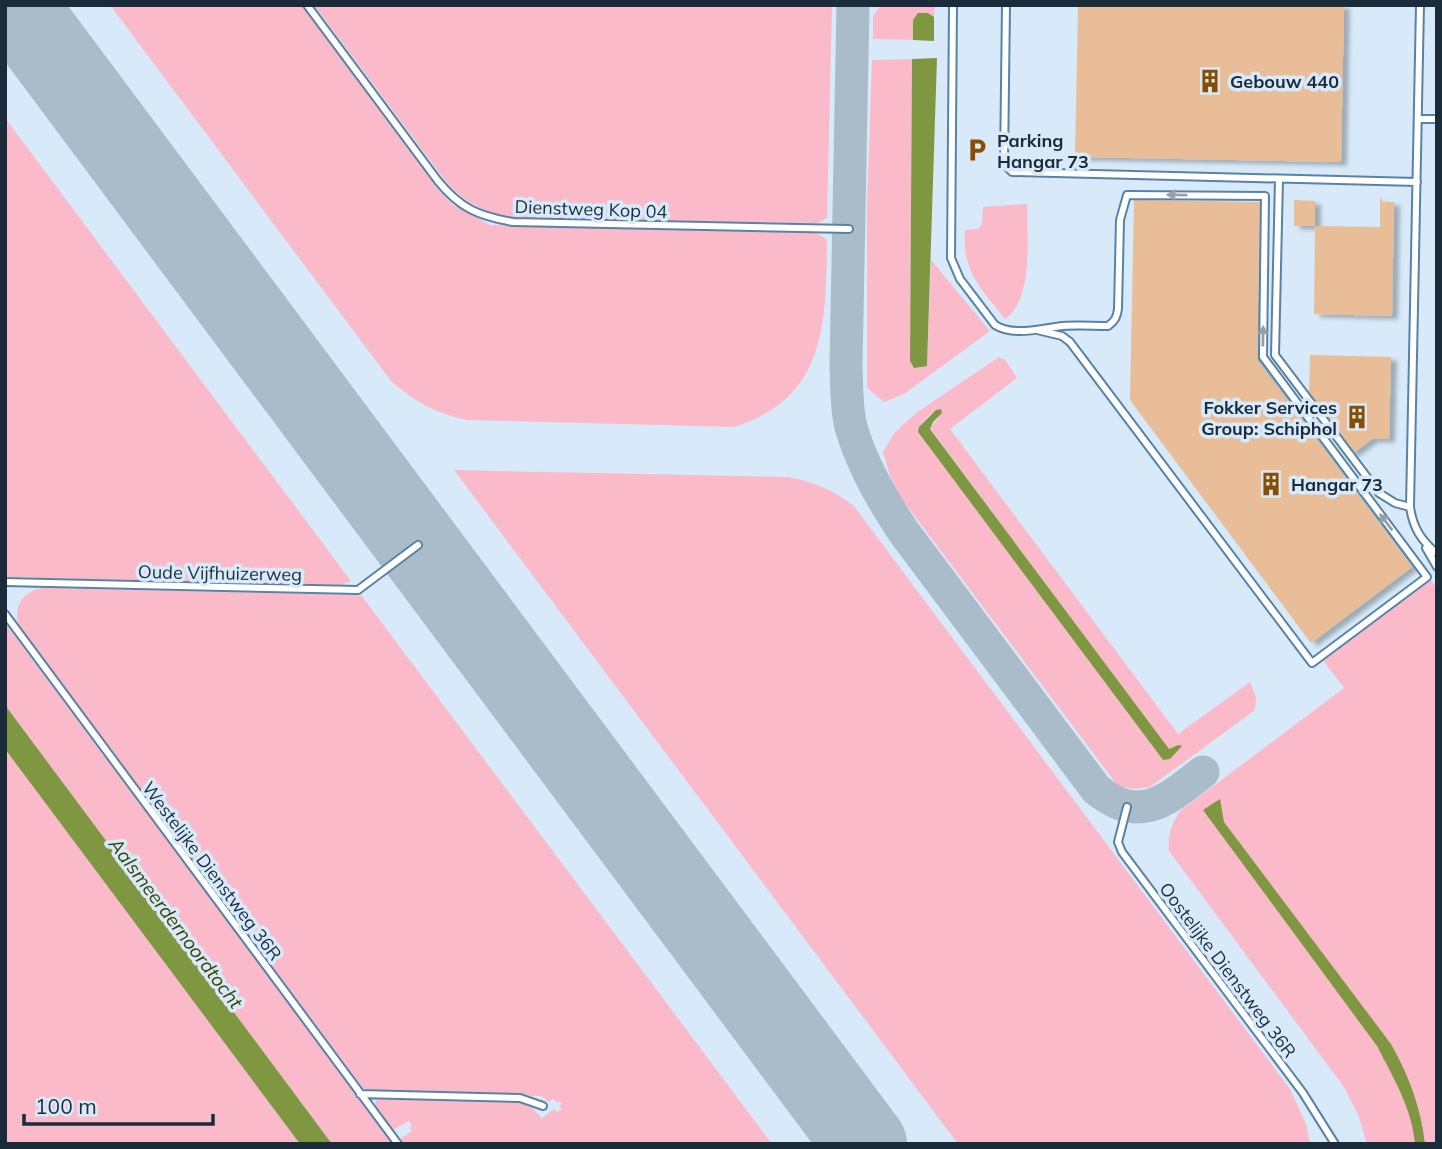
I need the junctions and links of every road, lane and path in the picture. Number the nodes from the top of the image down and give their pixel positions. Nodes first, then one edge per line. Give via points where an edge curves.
1 (307, 5) edge
2 (953, 5) edge
3 (1006, 5) edge
4 (1420, 5) edge
5 (1418, 119) junction
6 (1437, 119) edge
7 (1279, 179) junction
8 (1417, 183) junction
9 (849, 229) dead end
10 (1037, 330) junction
11 (1410, 508) junction
12 (1422, 540) junction
13 (418, 545) dead end
14 (1437, 554) edge
15 (1437, 567) edge
16 (5, 582) edge
17 (5, 614) edge
18 (1127, 807) dead end
19 (360, 1094) junction
20 (543, 1107) dead end
21 (398, 1144) edge
22 (1335, 1144) edge

1 - 9 lane, Dienstweg Kop 04 via 438,181 472,212 513,222
2 - 10 lane via 951,258 960,279 995,325
3 - 7 lane via 1004,164 1012,173
4 - 5 lane
5 - 6 lane
5 - 8 lane
7 - 8 lane
7 - 11 lane via 1275,355 1379,493
8 - 11 lane
10 -> 10 lane via 1070,342 1312,663 1427,577 1263,357 1265,196 1127,195 1120,220 1117,318 1108,326
11 - 12 lane
12 - 14 lane
12 - 15 lane
13 - 16 lane, Oude Vijfhuizerweg via 358,590
17 - 19 lane, Westelijke Dienstweg 36R
18 - 22 lane, Oostelijke Dienstweg 36R via 1118,842 1122,852 1303,1093
19 - 20 lane via 520,1098
19 - 21 lane, Westelijke Dienstweg 36R

